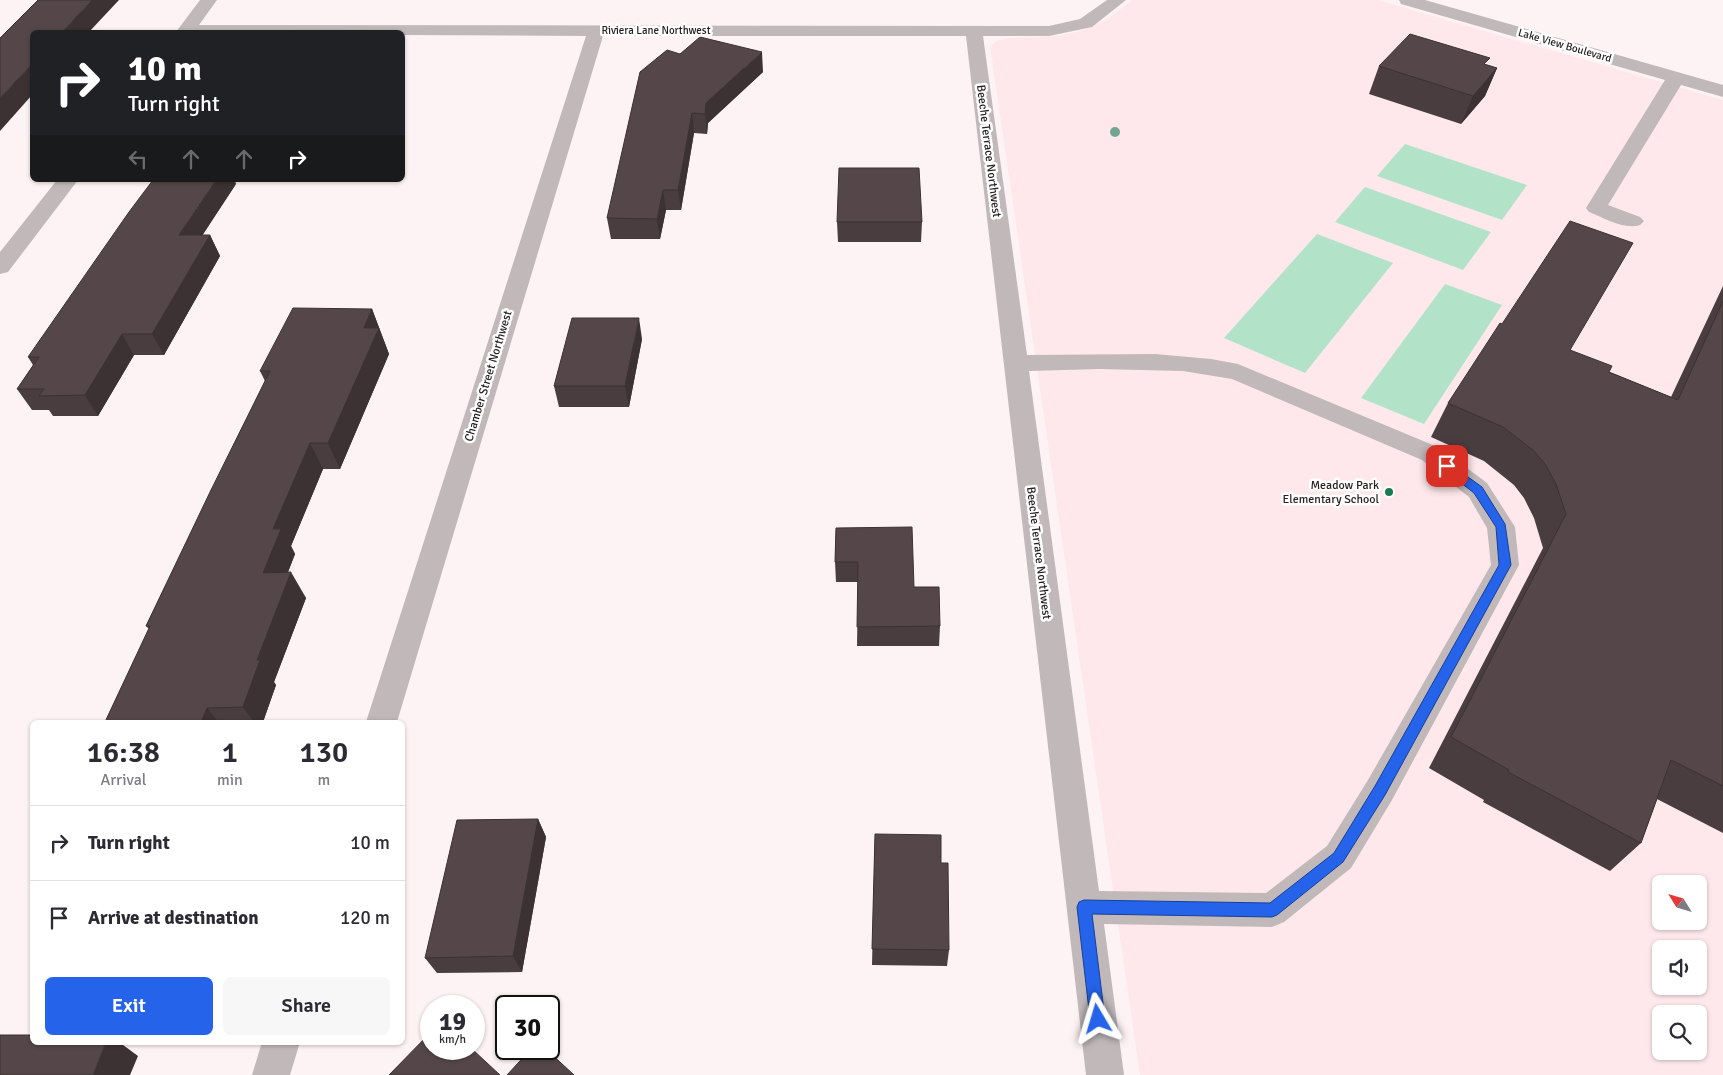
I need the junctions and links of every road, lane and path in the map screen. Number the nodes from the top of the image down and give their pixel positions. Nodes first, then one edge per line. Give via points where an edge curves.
1 (209, 0) edge
2 (1118, 0) edge
3 (1408, 0) edge
4 (185, 30) edge
5 (405, 30) edge
6 (596, 30) junction
7 (974, 30) junction
8 (1676, 77) junction
9 (1723, 91) edge
10 (66, 182) edge
11 (1633, 221) dead end
12 (0, 267) edge
13 (1016, 363) junction
14 (382, 720) edge
15 (1084, 907) junction
16 (280, 1045) edge
17 (271, 1075) edge
18 (1105, 1075) edge

1 - 4 street
2 - 7 street, Riviera Lane Northwest via 1086,23 1049,31
3 - 8 street, Lake View Boulevard
5 - 6 street, Riviera Lane Northwest
6 - 7 street, Riviera Lane Northwest
6 - 14 street, Chamber Street Northwest
7 - 13 street, Beeche Terrace Northwest
8 - 9 street, Lake View Boulevard
8 - 11 street via 1596,208
10 - 12 street
13 - 15 street, Beeche Terrace Northwest
13 - 15 street via 1174,362 1206,364 1238,372 1431,454 1478,490 1501,527 1505,565 1380,790 1338,857 1272,910
15 - 18 street, Beeche Terrace Northwest
16 - 17 street

